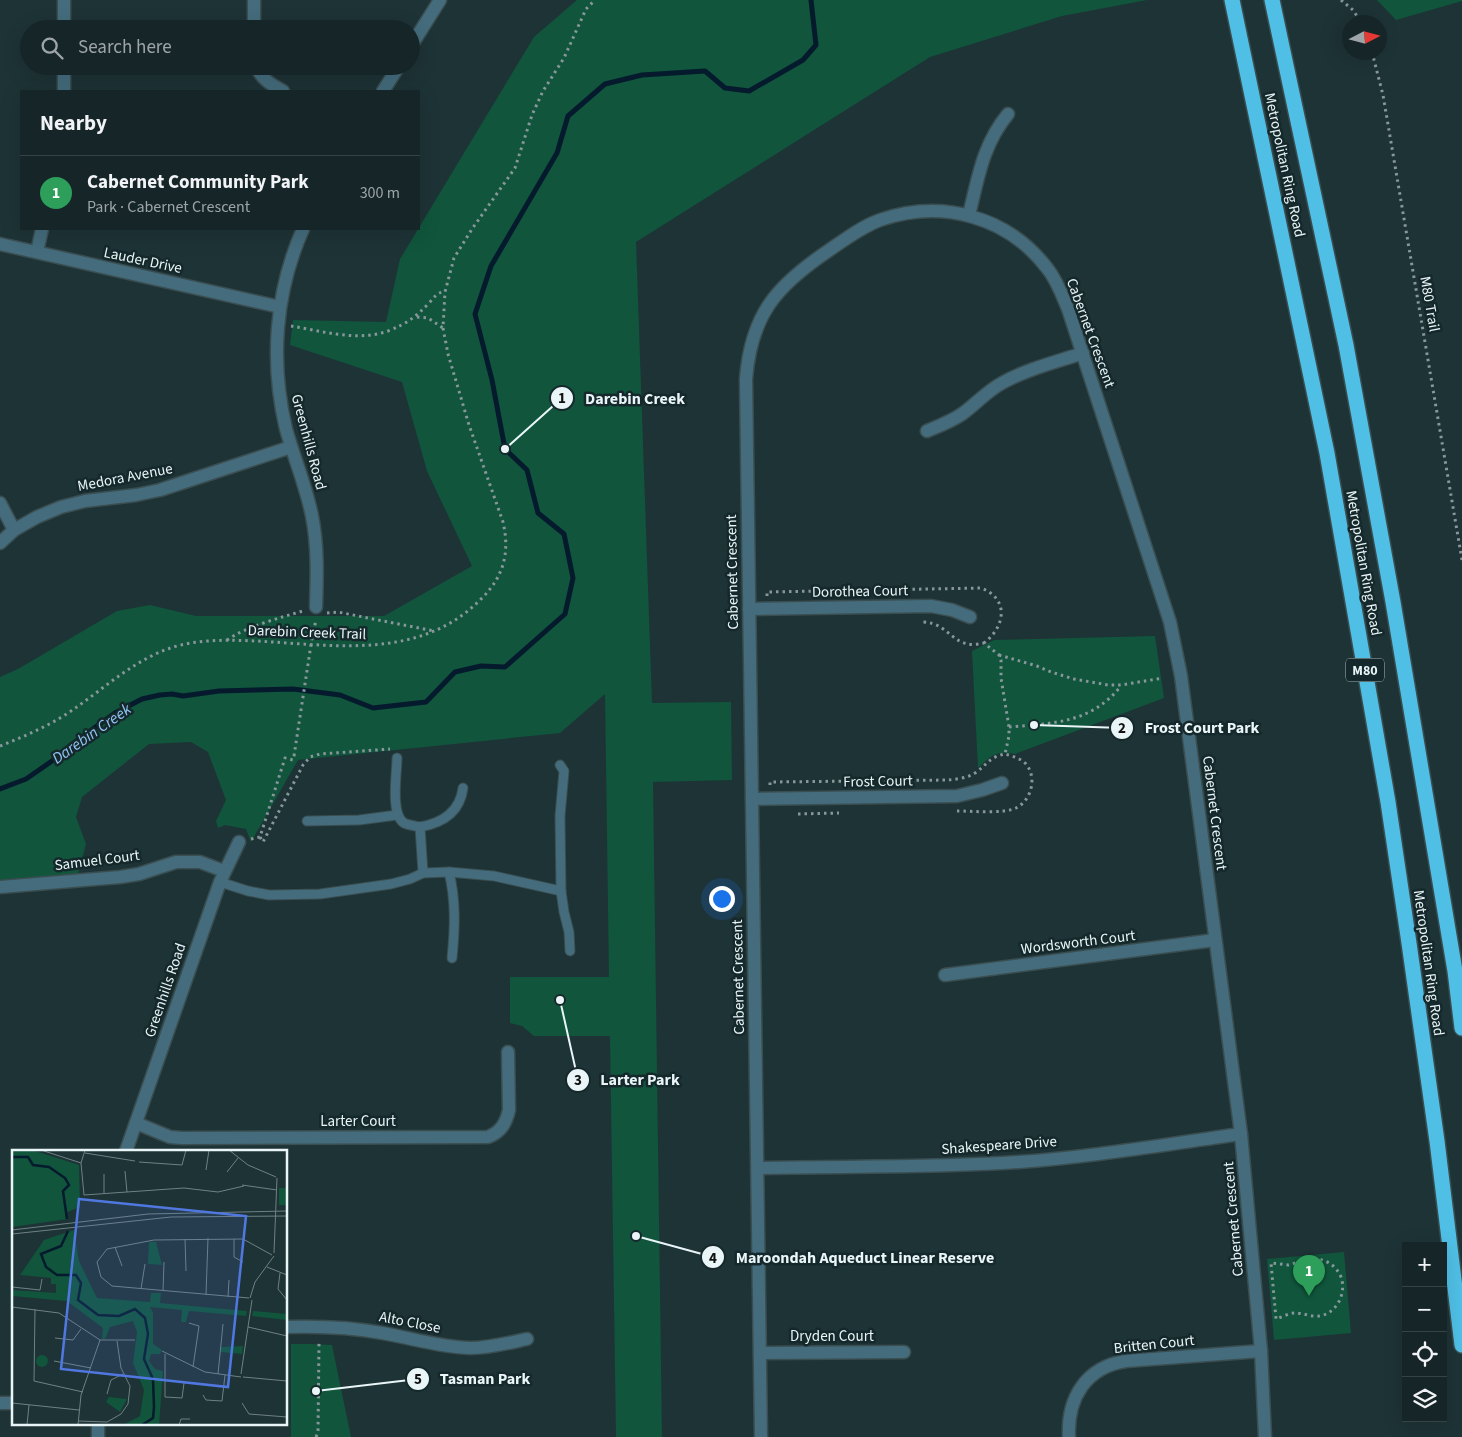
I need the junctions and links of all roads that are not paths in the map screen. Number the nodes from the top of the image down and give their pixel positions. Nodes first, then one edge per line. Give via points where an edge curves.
1 (64, 0) edge
2 (254, 0) edge
3 (440, 0) edge
4 (1232, 0) edge
5 (1272, 0) edge
6 (64, 20) edge
7 (254, 20) edge
8 (420, 32) edge
9 (64, 75) edge
10 (261, 75) edge
11 (394, 75) edge
12 (64, 90) edge
13 (282, 90) edge
14 (385, 90) edge
15 (1008, 114) dead end
16 (969, 215) junction
17 (42, 230) edge
18 (303, 230) edge
19 (0, 244) edge
20 (37, 252) junction
21 (280, 307) junction
22 (1083, 353) junction
23 (927, 431) dead end
24 (292, 447) junction
25 (0, 503) edge
26 (14, 530) junction
27 (0, 543) edge
28 (749, 609) junction
29 (317, 611) road end
30 (970, 617) dead end
31 (397, 758) road end
32 (560, 765) dead end
33 (1002, 783) dead end
34 (463, 788) dead end
35 (752, 799) junction
36 (397, 815) junction
37 (307, 821) dead end
38 (420, 827) junction
39 (239, 842) road end
40 (449, 872) junction
41 (423, 873) junction
42 (222, 877) junction
43 (0, 887) edge
44 (561, 891) junction
45 (1215, 940) junction
46 (570, 951) dead end
47 (452, 958) dead end
48 (944, 975) dead end
49 (1462, 1028) edge
50 (508, 1052) dead end
51 (136, 1123) junction
52 (1241, 1134) junction
53 (126, 1150) edge
54 (758, 1168) junction
55 (288, 1327) edge
56 (527, 1339) dead end
57 (1462, 1345) edge
58 (904, 1352) dead end
59 (1261, 1352) junction
60 (760, 1353) junction
61 (98, 1424) edge
62 (98, 1437) edge
63 (762, 1437) edge
64 (1069, 1437) edge
65 (1265, 1437) edge

1 - 6 street
2 - 7 street
3 - 8 street
4 - 57 highway, Metropolitan Ring Road / M80 via 1327,452 1388,802
5 - 49 highway, Metropolitan Ring Road / M80 via 1346,345 1393,602
9 - 12 street
10 - 13 street
11 - 14 street
15 - 16 street via 992,137 984,157
16 - 22 street, Cabernet Crescent via 1018,239 1048,270 1068,309
16 - 28 street, Cabernet Crescent via 920,211 878,221 816,259 794,276 767,306 752,340 746,379
17 - 20 street
18 - 21 street, Greenhills Road via 286,273
19 - 20 street, Lauder Drive
20 - 21 street, Lauder Drive
21 - 24 street, Greenhills Road via 276,360 279,391
22 - 23 street via 1001,383 962,414
22 - 45 street, Cabernet Crescent via 1170,622 1181,676
24 - 26 street, Medora Avenue via 160,490 61,507
24 - 29 street, Greenhills Road via 312,517
25 - 26 street
26 - 27 street, Medora Avenue
28 - 30 street, Dorothea Court via 931,606
28 - 35 street, Cabernet Crescent
31 - 36 lane
32 - 44 lane via 564,771 560,816
33 - 35 street, Frost Court via 957,796
34 - 38 lane via 456,809 432,825
35 - 54 street, Cabernet Crescent
36 - 37 lane
36 - 38 lane via 404,823
38 - 41 lane
39 - 42 street, Greenhills Road
40 - 41 lane
40 - 44 lane via 494,876
40 - 47 lane via 455,922
41 - 42 lane via 391,884 320,894 269,895 248,891
42 - 43 street, Samuel Court via 200,862 176,862 120,877
42 - 51 street, Greenhills Road
44 - 46 lane
45 - 48 street, Wordsworth Court
45 - 52 street, Cabernet Crescent
50 - 51 street, Larter Court via 507,1119 502,1128 488,1137 182,1138 170,1137
51 - 53 street, Greenhills Road
52 - 54 street, Shakespeare Drive via 1022,1162
52 - 59 street, Cabernet Crescent
54 - 60 street, Cabernet Crescent
55 - 56 street, Alto Close via 346,1328 470,1348
58 - 60 street, Dryden Court
59 - 64 street, Britten Court via 1126,1361 1102,1368 1089,1377 1080,1390 1072,1409
59 - 65 street, Cabernet Crescent
60 - 63 street, Cabernet Crescent
61 - 62 street

